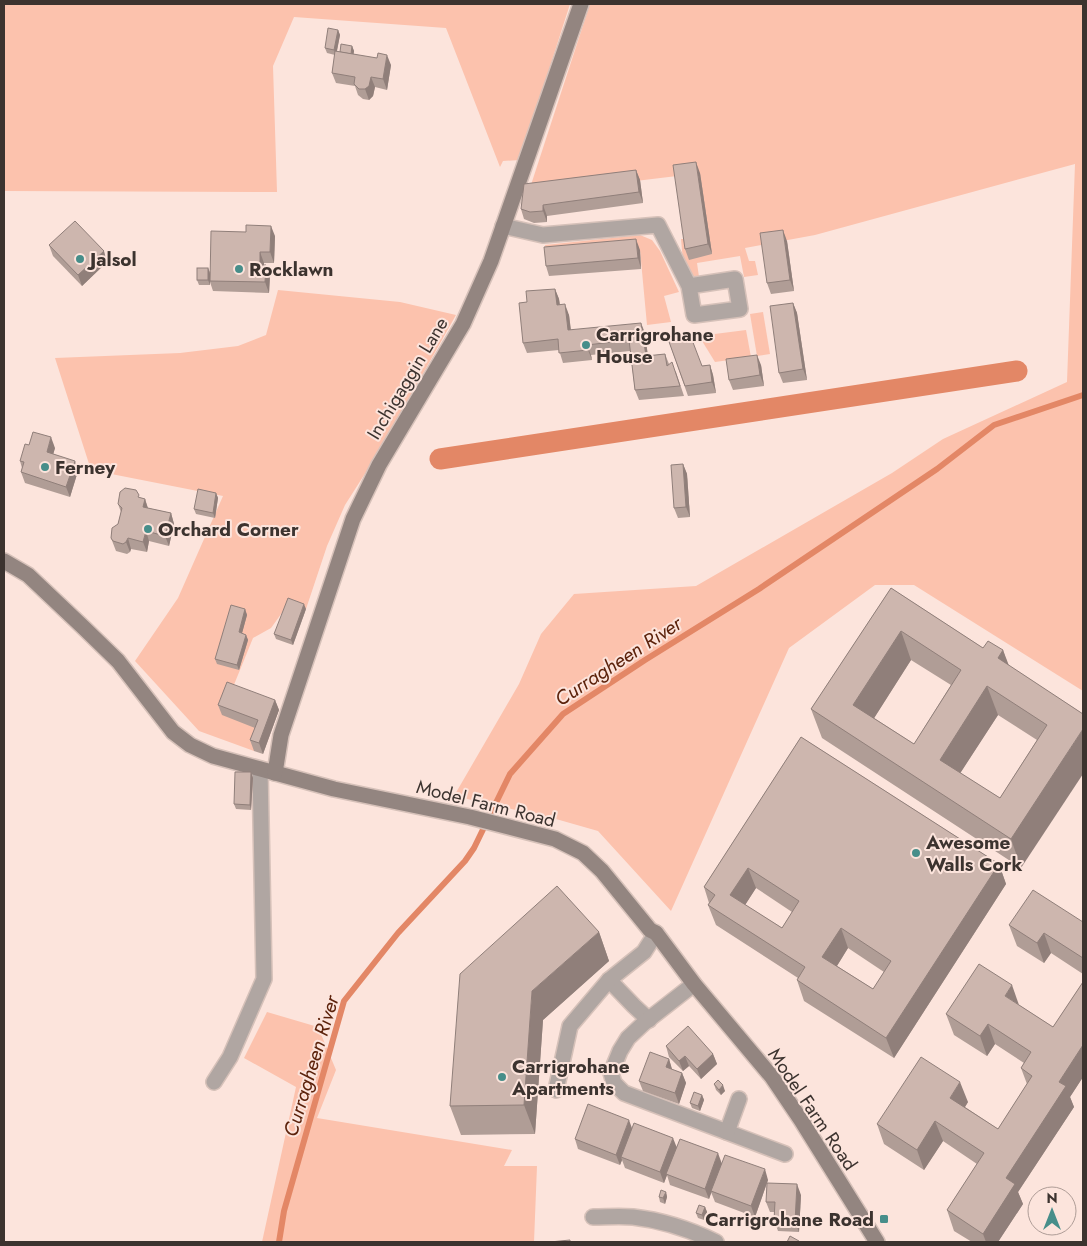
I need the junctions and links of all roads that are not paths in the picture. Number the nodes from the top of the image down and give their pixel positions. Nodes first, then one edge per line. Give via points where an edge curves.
1 (580, 4) edge
2 (503, 226) junction
3 (689, 286) dead end
4 (4, 561) edge
5 (260, 769) junction
6 (275, 773) junction
7 (656, 933) junction
8 (609, 980) junction
9 (694, 984) junction
10 (649, 1020) junction
11 (214, 1082) dead end
12 (556, 1090) dead end
13 (739, 1099) dead end
14 (727, 1132) junction
15 (785, 1154) dead end
16 (593, 1217) dead end
17 (716, 1242) edge
18 (877, 1242) edge

1 - 2 main road, Inchigaggin Lane
2 - 3 street via 543,235 658,225
2 - 6 main road, Inchigaggin Lane via 463,324 378,465 353,519 281,735
4 - 5 main road, Model Farm Road via 28,575 118,662 172,732 212,756
5 - 6 main road, Model Farm Road
5 - 11 street via 264,979 230,1057
6 - 7 main road, Model Farm Road via 334,789 505,824 555,839 583,853
7 - 8 street via 644,952
7 - 9 main road, Model Farm Road
8 - 10 street
8 - 12 street via 570,1026
9 - 10 street
9 - 18 main road, Model Farm Road via 772,1077
10 - 14 street via 628,1038 620,1051 611,1073 614,1083 624,1094
13 - 14 street
14 - 15 street
16 - 17 street via 652,1220

